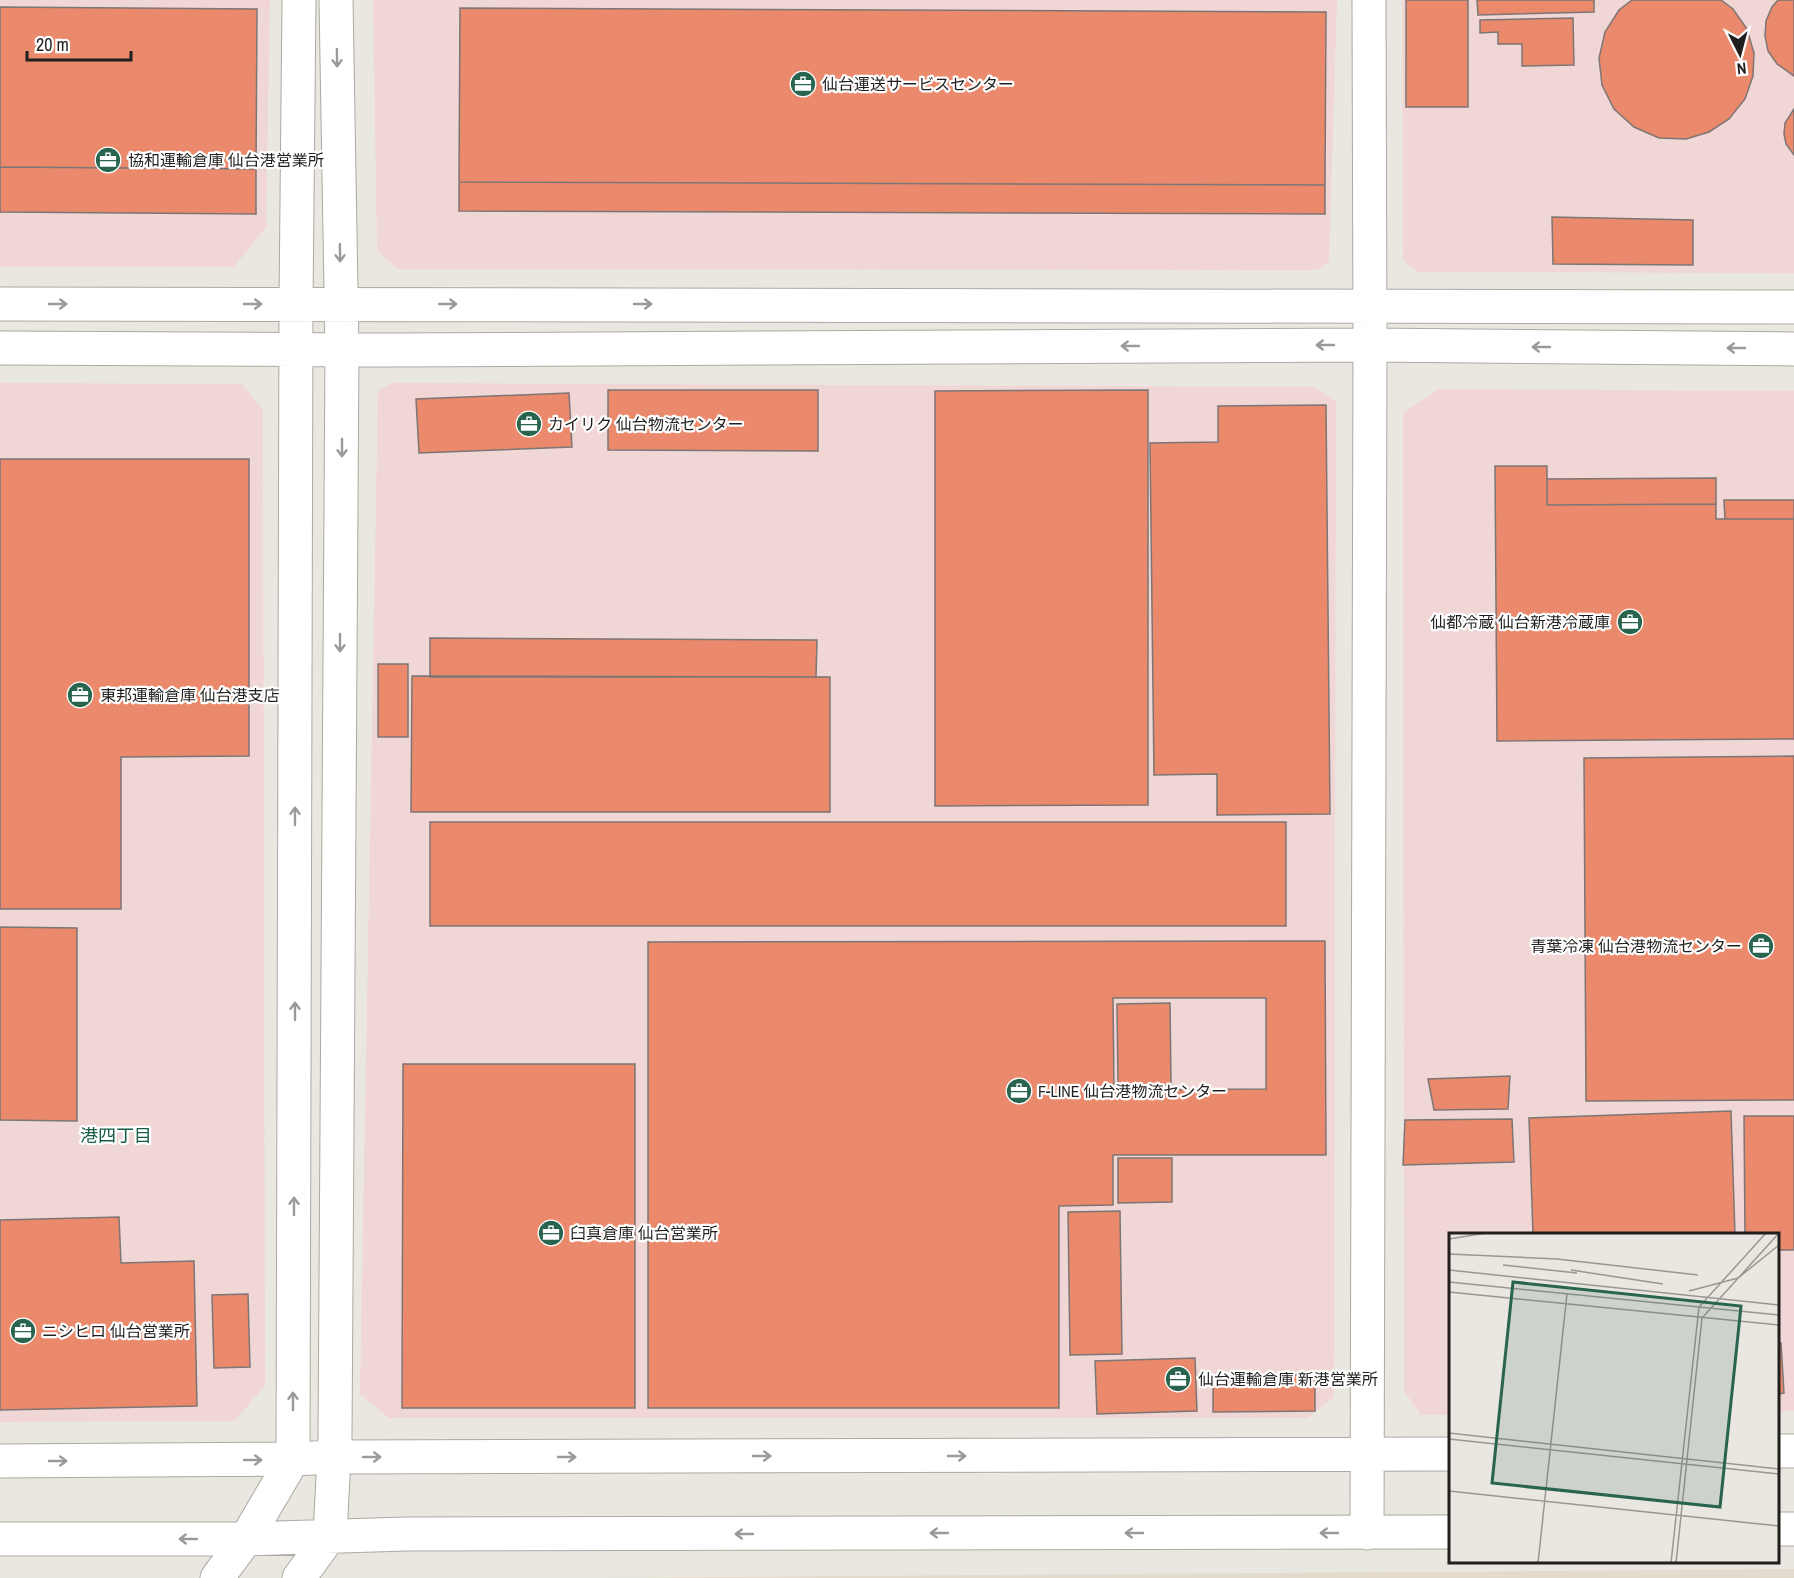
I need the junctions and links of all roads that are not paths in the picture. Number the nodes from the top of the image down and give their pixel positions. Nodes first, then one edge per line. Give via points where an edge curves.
1 (300, 0) edge
2 (336, 0) edge
3 (1369, 0) edge
4 (0, 304) edge
5 (296, 304) junction
6 (341, 304) junction
7 (1370, 306) junction
8 (1794, 308) edge
9 (1370, 345) junction
10 (0, 348) edge
11 (1794, 349) edge
12 (297, 350) junction
13 (342, 350) junction
14 (1368, 1454) junction
15 (1449, 1454) edge
16 (334, 1458) junction
17 (293, 1460) junction
18 (0, 1461) edge
19 (1794, 1529) edge
20 (1779, 1530) edge
21 (1449, 1532) edge
22 (1367, 1533) junction
23 (330, 1535) junction
24 (0, 1539) edge
25 (246, 1539) junction
26 (217, 1578) edge
27 (299, 1578) edge

1 - 5 street
2 -> 6 street
3 - 7 street
4 -> 5 street
5 - 6 street
5 - 12 street
6 -> 7 street
6 - 13 street
7 - 8 street
7 - 9 street
11 -> 9 street
9 -> 13 street
9 - 14 street
10 - 12 street
12 - 13 street
17 -> 12 street
13 -> 16 street
14 - 15 street
16 -> 14 street
14 - 22 street
16 - 17 street
16 - 23 street
18 -> 17 street
17 - 25 street
19 - 20 street
21 - 22 street
22 -> 23 street
23 - 25 street
23 - 27 street
25 -> 24 street
25 - 26 street

